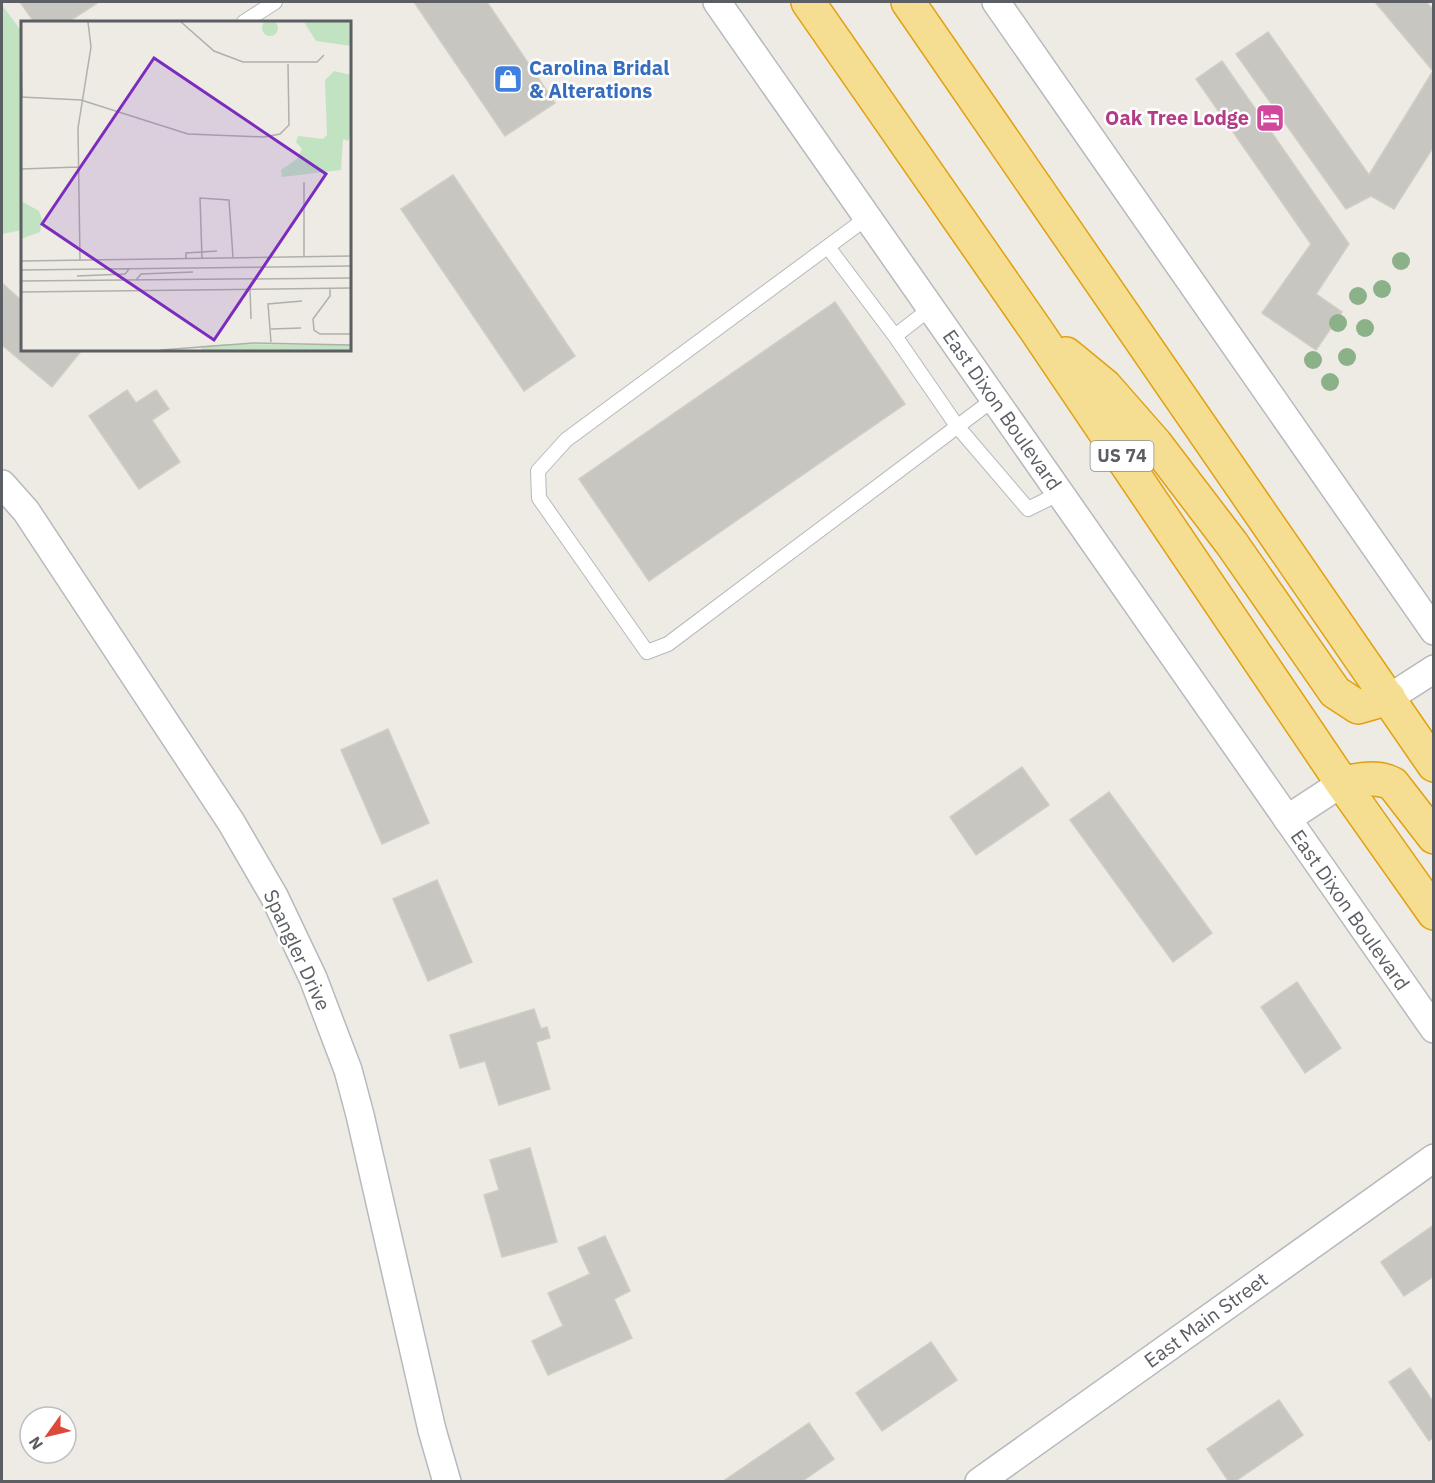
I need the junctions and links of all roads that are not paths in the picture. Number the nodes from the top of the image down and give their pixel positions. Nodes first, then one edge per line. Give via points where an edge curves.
1 (275, 2) edge
2 (717, 2) edge
3 (808, 2) edge
4 (908, 2) edge
5 (996, 2) edge
6 (246, 21) edge
7 (867, 217) junction
8 (828, 247) junction
9 (931, 308) junction
10 (1036, 330) junction
11 (895, 336) junction
12 (994, 399) junction
13 (957, 426) junction
14 (2, 484) edge
15 (1060, 493) junction
16 (1434, 631) edge
17 (1434, 669) edge
18 (1389, 698) junction
19 (1434, 765) edge
20 (1342, 783) junction
21 (1287, 819) junction
22 (1434, 837) edge
23 (1434, 913) edge
24 (1434, 1029) edge
25 (1434, 1158) edge
26 (447, 1482) edge
27 (979, 1482) edge

1 - 6 lane
2 - 7 street, East Dixon Boulevard
3 - 10 highway, US 74
4 - 18 highway
5 - 16 street
7 - 8 lane
7 - 9 street, East Dixon Boulevard
8 - 11 lane
8 - 13 lane via 566,440 538,471 539,498 647,652 668,644
9 - 11 lane
9 - 12 street, East Dixon Boulevard
10 - 18 highway via 1105,386 1128,411 1232,544 1335,692 1358,706
10 - 20 highway, US 74
11 - 13 lane
12 - 13 lane
12 - 15 street, East Dixon Boulevard
13 - 15 lane via 1028,509
14 - 26 street, Spangler Drive via 26,511 231,822 274,896 313,978 348,1070 360,1115
15 - 21 street, East Dixon Boulevard
17 - 18 street
18 - 19 highway
20 - 21 street, East Dixon Boulevard
20 - 22 highway via 1373,778 1393,784
20 - 23 highway, US 74
21 - 24 street, East Dixon Boulevard
25 - 27 street, East Main Street

